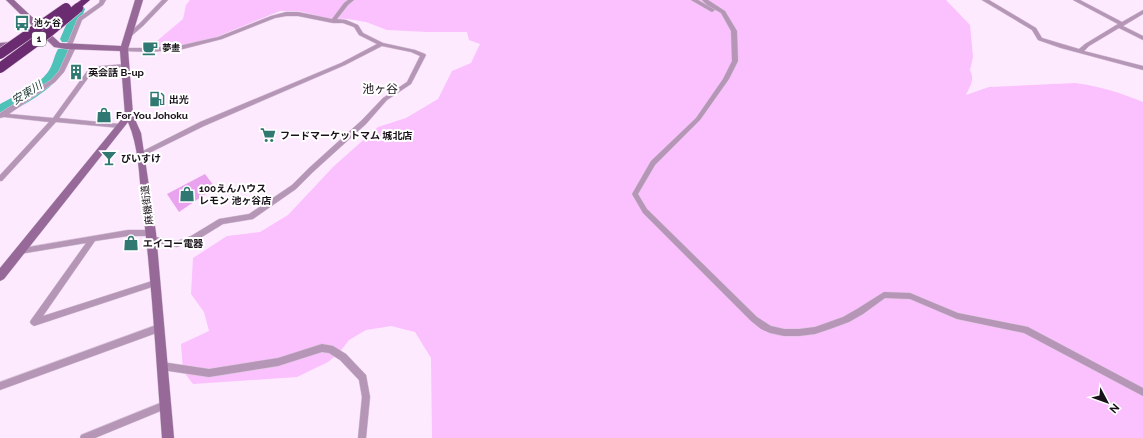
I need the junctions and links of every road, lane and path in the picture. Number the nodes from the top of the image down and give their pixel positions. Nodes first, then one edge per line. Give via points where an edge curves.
1 (10, 0) edge
2 (88, 0) edge
3 (103, 0) edge
4 (139, 0) edge
5 (165, 0) edge
6 (351, 0) edge
7 (694, 0) edge
8 (705, 0) edge
9 (985, 0) edge
10 (1076, 0) edge
11 (78, 2) edge
12 (67, 7) edge
13 (1143, 12) edge
14 (725, 16) junction
15 (333, 21) junction
16 (1120, 25) junction
17 (41, 30) junction
18 (127, 37) junction
19 (1143, 38) edge
20 (31, 42) junction
21 (14, 44) junction
22 (381, 44) junction
23 (0, 45) edge
24 (71, 47) junction
25 (0, 49) edge
26 (124, 50) junction
27 (1080, 51) junction
28 (0, 54) edge
29 (0, 63) edge
30 (125, 66) junction
31 (0, 68) edge
32 (1143, 68) edge
33 (129, 115) junction
34 (1, 116) edge
35 (54, 120) junction
36 (120, 126) junction
37 (142, 155) junction
38 (0, 179) edge
39 (151, 236) junction
40 (92, 240) junction
41 (20, 251) junction
42 (0, 276) edge
43 (155, 283) junction
44 (159, 328) junction
45 (162, 366) junction
46 (0, 386) edge
47 (1143, 392) edge
48 (165, 405) junction
49 (84, 438) edge
50 (168, 438) edge
51 (362, 438) edge

1 - 17 street
2 - 11 highway, 1
2 - 12 highway, 1
3 - 24 street via 80,19
4 - 18 street, 麻機街道
5 - 18 street
6 - 15 street
7 - 14 street
8 - 14 street
9 - 27 street via 1034,28 1040,39
10 - 16 street
11 - 12 highway, 1
11 - 25 highway, 1, bridge via 45,19
11 - 28 highway, 1, bridge
11 - 29 highway, 1, bridge
11 - 31 highway, 1, bridge via 50,32
12 - 17 highway, 1
13 - 16 street
14 - 47 street via 734,31 735,61 726,79 698,119 652,163 634,194 644,211 754,320 781,332 809,332 852,317 884,295 910,296 957,316 1025,330
15 - 22 street via 344,21 356,26 362,34
15 - 26 street via 286,14 220,38 183,47
16 - 19 street
16 - 27 street
17 - 20 highway, 1
17 - 21 highway, 1
17 - 24 street via 57,45
18 - 26 street, 麻機街道
20 - 21 street
20 - 29 highway, 1
21 - 23 street
21 - 28 highway, 1
22 - 37 street via 343,64 202,124
22 - 39 street via 413,50 423,55 409,83 385,100 294,187 251,217 221,221 194,238 177,244
24 - 26 street
24 - 34 street via 61,72 52,81
26 - 30 street, 麻機街道
27 - 32 street
30 - 33 street, 麻機街道
30 - 35 street via 92,68
33 - 36 street
33 - 37 street, 麻機街道
34 - 35 street
35 - 36 street
35 - 38 street
36 - 41 street
37 - 39 street, 麻機街道
39 - 40 street via 128,233
39 - 43 street, 麻機街道
40 - 41 street
40 - 43 street via 34,322
41 - 42 street
43 - 44 street, 麻機街道
44 - 45 street, 麻機街道
44 - 46 street
45 - 48 street, 麻機街道
45 - 51 street via 209,373 278,362 322,348 330,349 343,357 363,378 366,397
48 - 49 street
48 - 50 street, 麻機街道

